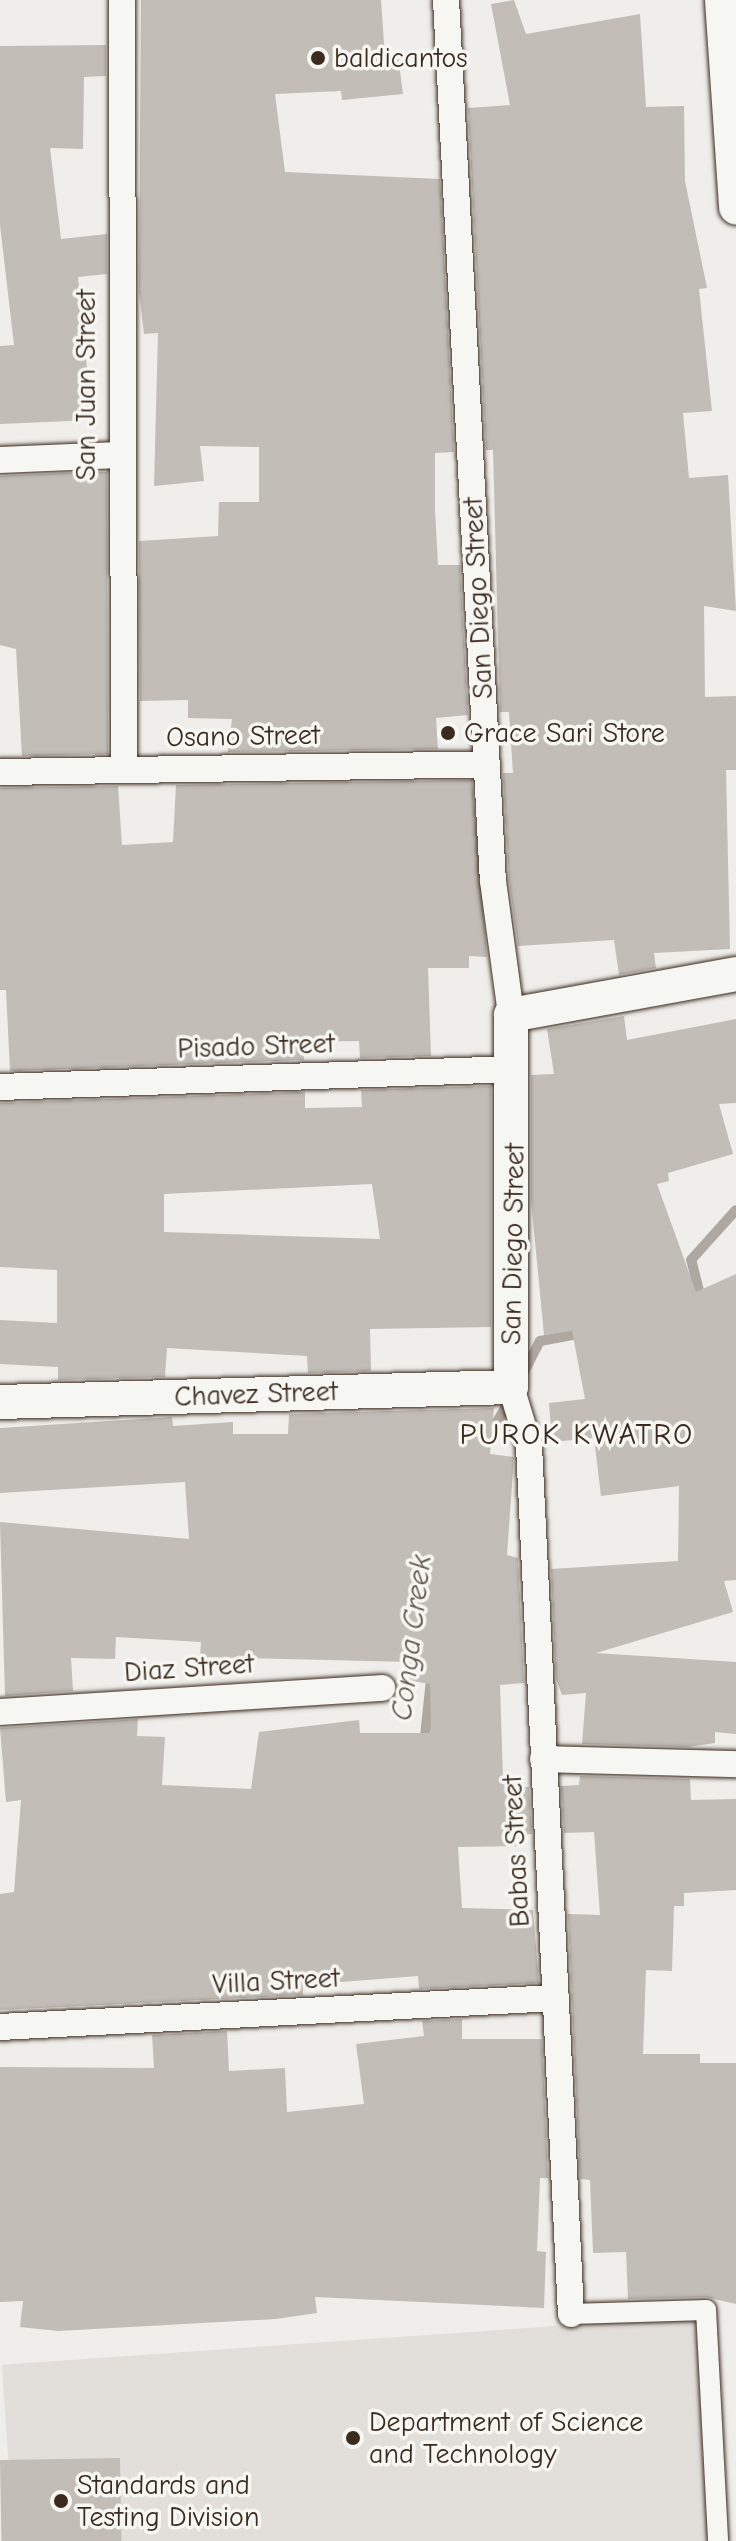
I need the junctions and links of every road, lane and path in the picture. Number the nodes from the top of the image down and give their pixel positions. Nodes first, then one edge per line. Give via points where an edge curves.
1 (122, 0) edge
2 (446, 0) edge
3 (722, 0) edge
4 (736, 208) edge
5 (118, 455) junction
6 (0, 460) edge
7 (487, 764) junction
8 (124, 770) junction
9 (0, 772) edge
10 (736, 974) edge
11 (511, 1015) junction
12 (515, 1069) junction
13 (0, 1087) edge
14 (515, 1395) junction
15 (0, 1402) edge
16 (382, 1688) dead end
17 (0, 1712) edge
18 (543, 1759) junction
19 (736, 1764) edge
20 (556, 1998) junction
21 (0, 2027) edge
22 (571, 2314) joint
23 (718, 2541) edge

1 - 5 street, San Juan Street
2 - 7 street, San Diego Street
3 - 4 street
5 - 6 street
5 - 8 street, San Juan Street
7 - 8 street, Osano Street
7 - 11 street, San Diego Street
8 - 9 street, Osano Street
10 - 11 street
11 - 12 street, San Diego Street
12 - 13 street, Pisado Street
12 - 14 street, San Diego Street
14 - 15 street, Chavez Street
14 - 18 street, Babas Street via 529,1446
16 - 17 street, Diaz Street
18 - 19 street
18 - 20 street, Babas Street
20 - 21 street, Villa Street
20 - 22 street, Babas Street
22 - 23 street via 706,2310

